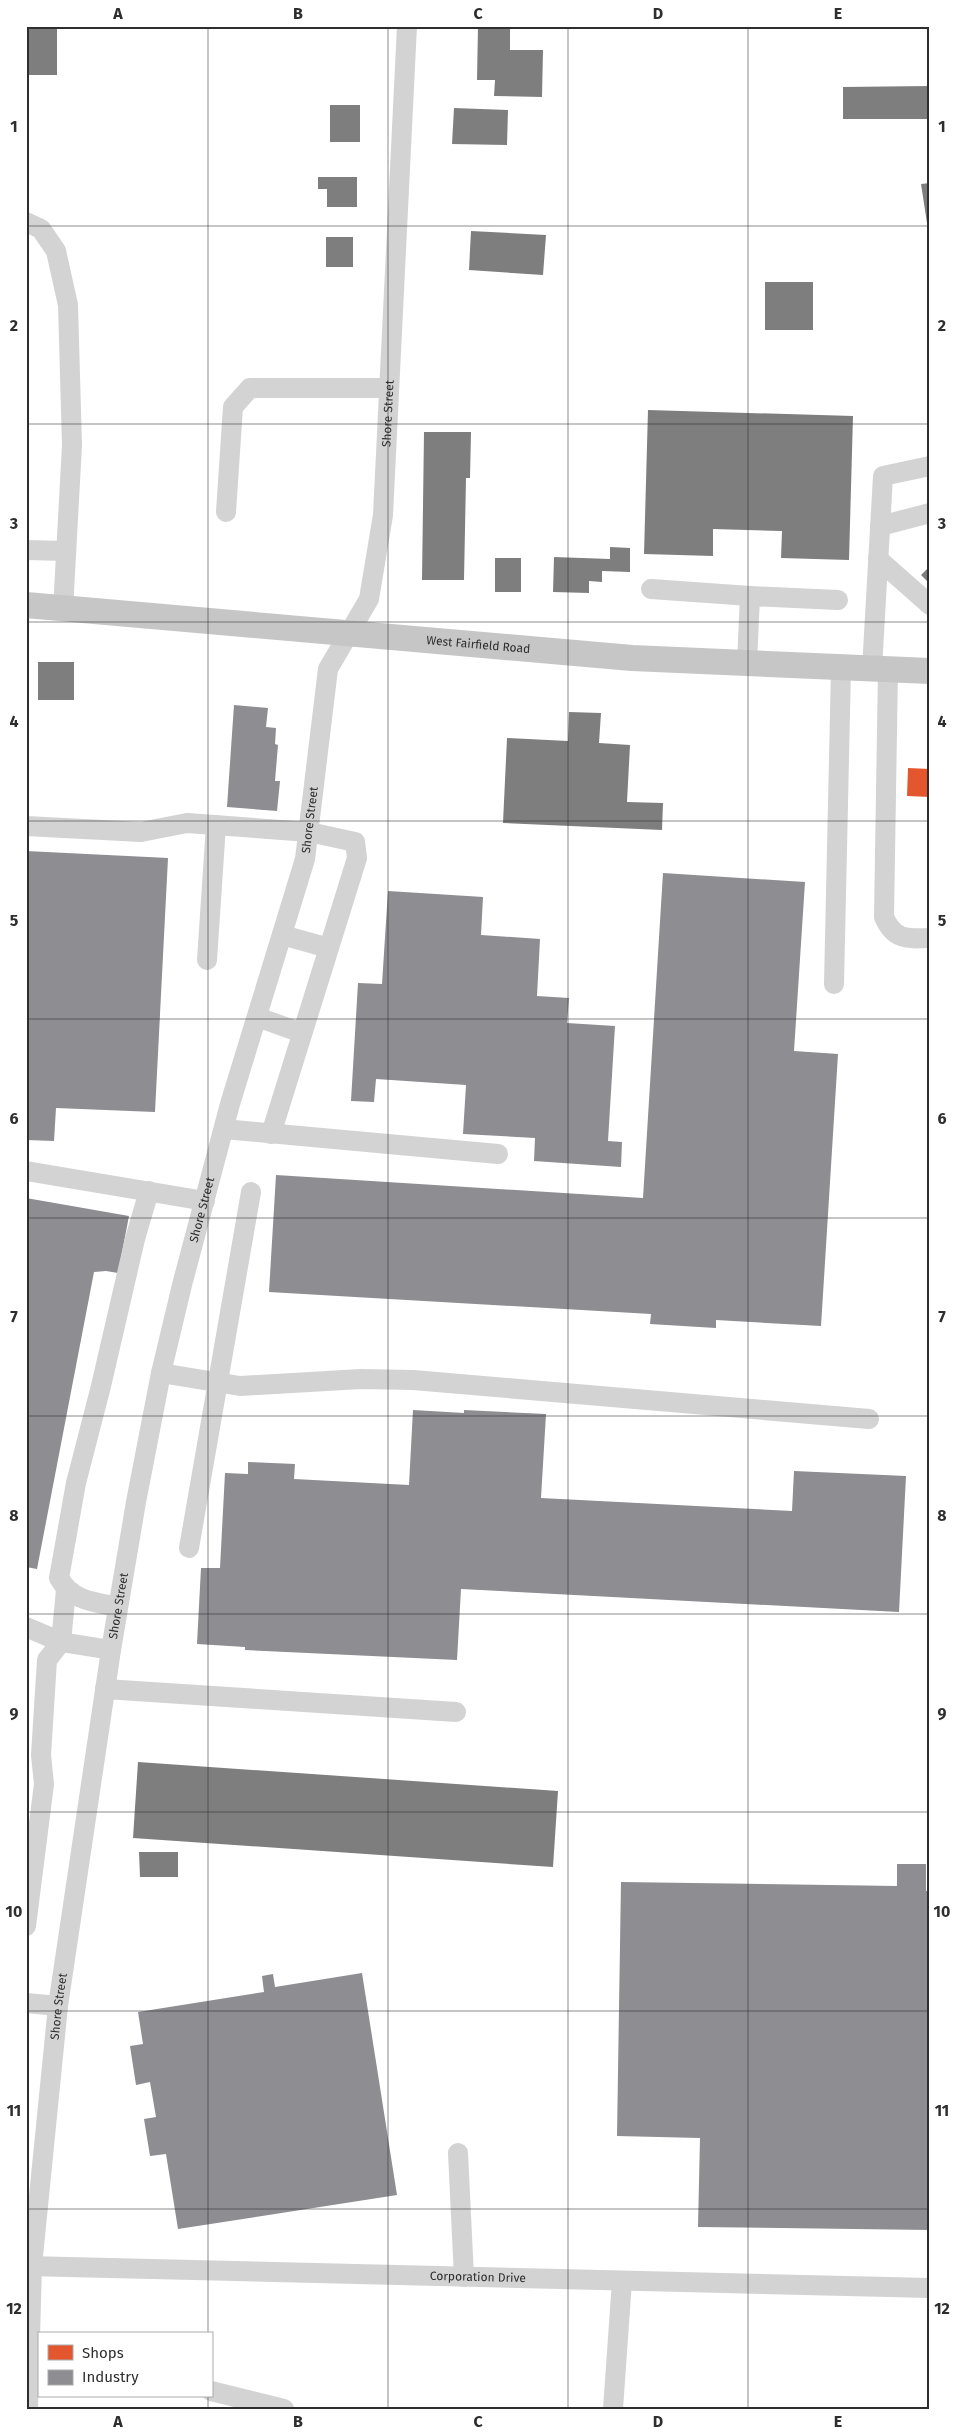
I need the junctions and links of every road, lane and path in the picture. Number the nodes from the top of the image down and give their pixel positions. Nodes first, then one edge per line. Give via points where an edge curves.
1 (407, 26) edge
2 (26, 222) edge
3 (389, 388) junction
4 (930, 466) edge
5 (226, 512) dead end
6 (930, 513) edge
7 (880, 526) junction
8 (26, 550) edge
9 (66, 551) junction
10 (878, 560) junction
11 (651, 589) dead end
12 (750, 596) junction
13 (838, 600) dead end
14 (26, 605) edge
15 (930, 605) edge
16 (63, 610) junction
17 (348, 635) junction
18 (747, 663) junction
19 (841, 668) junction
20 (880, 669) junction
21 (930, 671) edge
22 (216, 825) junction
23 (26, 826) edge
24 (309, 832) junction
25 (282, 935) junction
26 (930, 938) edge
27 (329, 948) junction
28 (207, 960) dead end
29 (834, 984) dead end
30 (257, 1017) junction
31 (302, 1033) junction
32 (224, 1129) junction
33 (271, 1134) junction
34 (498, 1154) dead end
35 (26, 1171) edge
36 (149, 1191) junction
37 (251, 1192) dead end
38 (205, 1201) junction
39 (161, 1373) junction
40 (219, 1383) junction
41 (869, 1419) dead end
42 (189, 1548) dead end
43 (66, 1590) junction
44 (118, 1607) junction
45 (26, 1627) edge
46 (61, 1642) junction
47 (111, 1650) junction
48 (105, 1689) junction
49 (456, 1712) dead end
50 (26, 1926) edge
51 (26, 2003) edge
52 (58, 2006) junction
53 (458, 2153) dead end
54 (29, 2266) edge
55 (464, 2277) junction
56 (622, 2281) junction
57 (930, 2288) edge
58 (34, 2348) edge
59 (212, 2391) edge
60 (28, 2409) edge
61 (284, 2409) edge
62 (613, 2409) edge

1 - 3 street, Shore Street
2 - 9 street via 41,228 56,251 68,305 72,445
3 - 5 street via 250,388 234,407
3 - 17 street, Shore Street via 382,524 369,599
4 - 7 street via 884,476
6 - 7 street
7 - 10 street
8 - 9 street
9 - 16 street
10 - 15 street
10 - 20 street
11 - 12 street
12 - 13 street
12 - 18 street
14 - 16 main road, West Fairfield Road
16 - 17 main road, West Fairfield Road
17 - 18 main road, West Fairfield Road via 632,658
17 - 24 street, Shore Street via 328,669
18 - 19 main road, West Fairfield Road
19 - 20 main road, West Fairfield Road
19 - 29 street
20 - 21 main road, West Fairfield Road
20 - 26 street via 884,917 889,929 906,939
22 - 23 street via 187,823 141,832
22 - 24 street
22 - 28 street
24 - 25 street, Shore Street via 305,859
24 - 27 street via 355,842 357,858
25 - 27 street
25 - 30 street, Shore Street
27 - 31 street
30 - 31 street
30 - 32 street, Shore Street
31 - 33 street
32 - 33 street
32 - 38 street, Shore Street
33 - 34 street
35 - 36 street
36 - 38 street
36 - 43 street via 76,1482 59,1578
37 - 40 street
38 - 39 street, Shore Street
39 - 40 street
39 - 44 street, Shore Street
40 - 41 street via 240,1386 361,1379 413,1380
40 - 42 street
43 - 44 street via 86,1600
43 - 46 street
44 - 47 street, Shore Street
45 - 46 street
46 - 47 street
46 - 50 street via 47,1660 41,1755 44,1784
47 - 48 street, Shore Street
48 - 49 street
48 - 52 street, Shore Street
51 - 52 street
52 - 54 street, Shore Street
53 - 55 street
54 - 55 street, Corporation Drive
54 - 58 street, Shore Street
55 - 56 street, Corporation Drive
56 - 57 street, Corporation Drive
56 - 62 street
58 - 60 street, Shore Street
59 - 61 street

